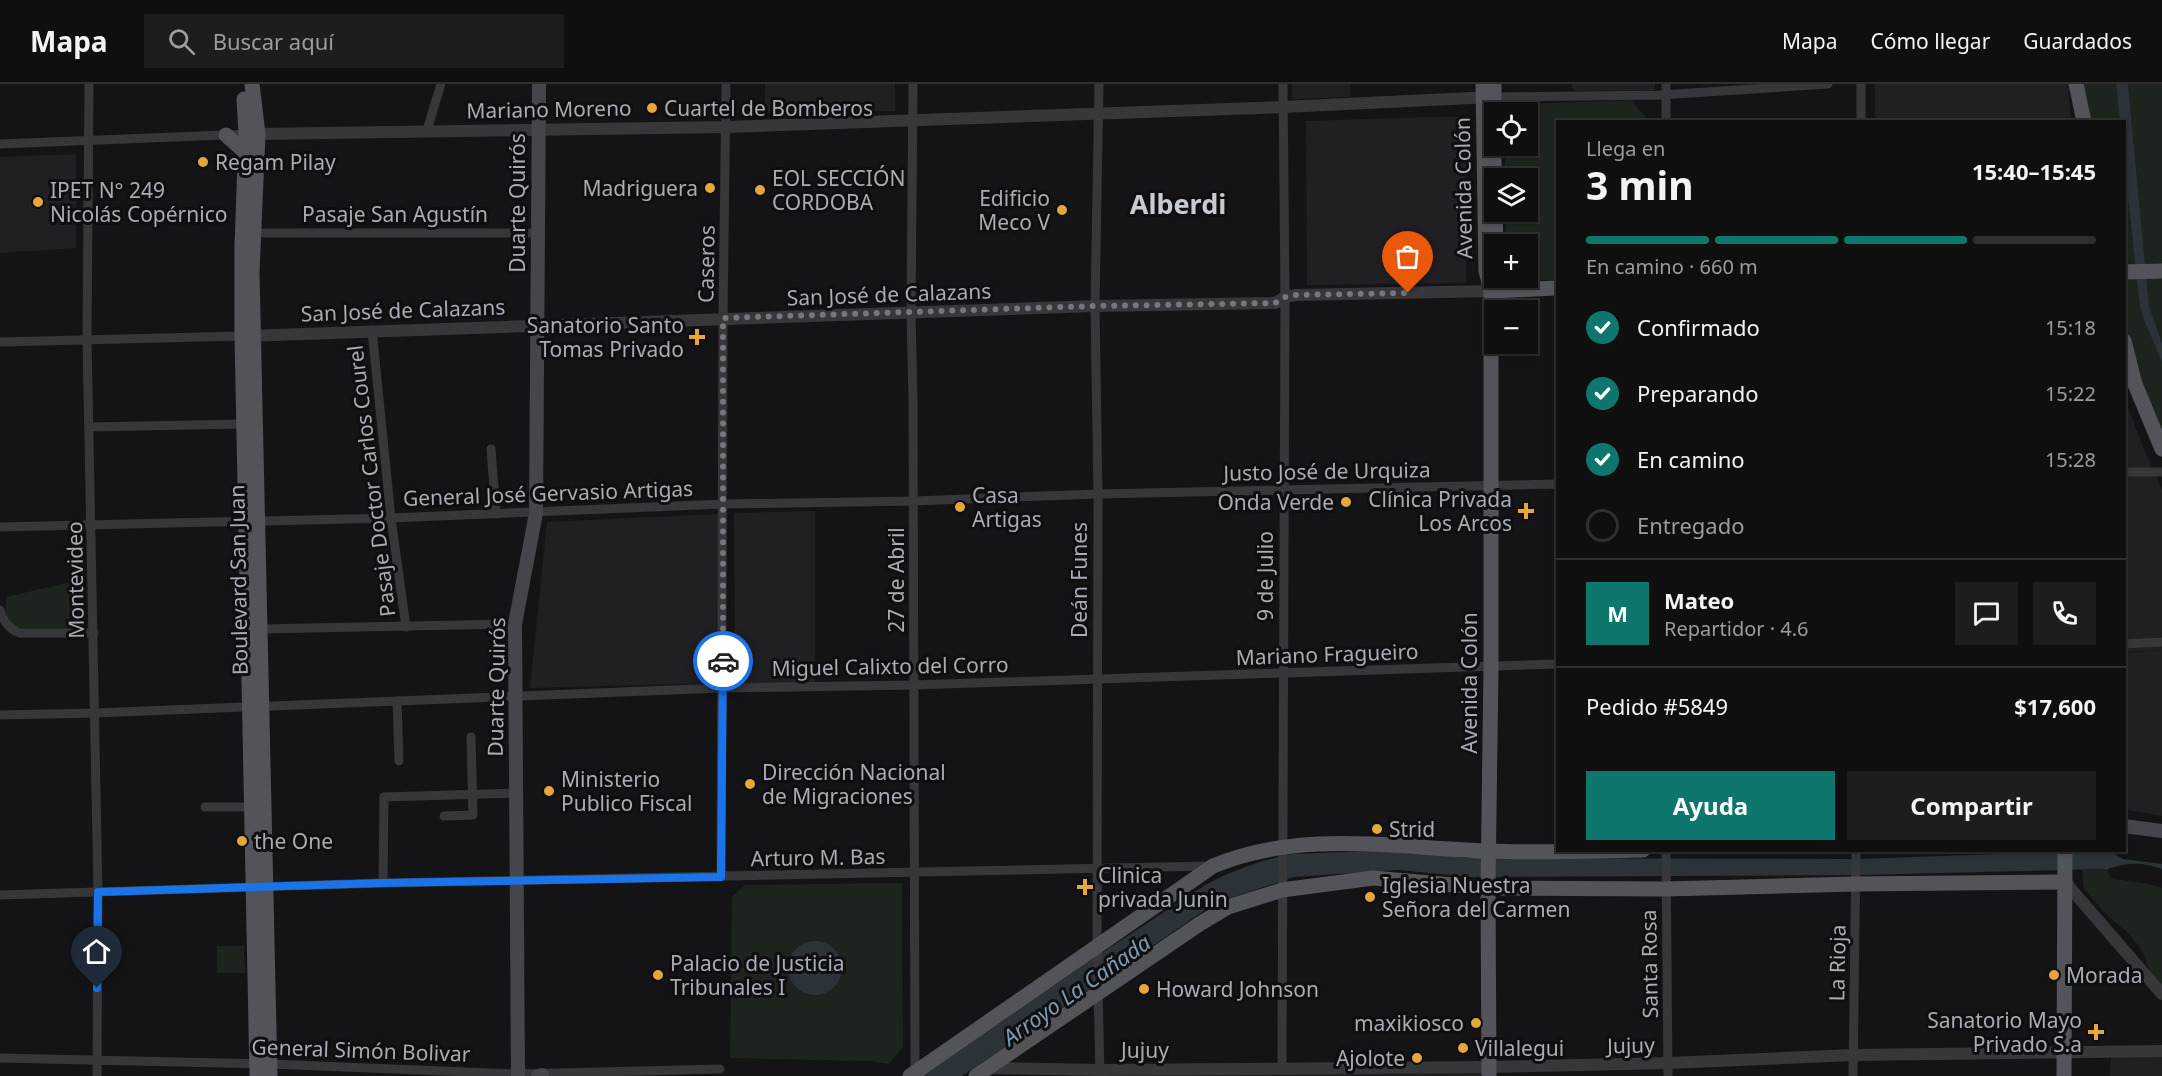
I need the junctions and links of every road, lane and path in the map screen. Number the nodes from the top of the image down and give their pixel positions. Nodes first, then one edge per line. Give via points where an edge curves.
1 (89, 84) edge
2 (242, 84) edge
3 (252, 84) edge
4 (441, 84) edge
5 (539, 84) edge
6 (726, 84) edge
7 (913, 84) edge
8 (1099, 84) edge
9 (1283, 84) edge
10 (1666, 84) edge
11 (1828, 84) edge
12 (1861, 84) edge
13 (2076, 84) edge
14 (1488, 90) edge
15 (1666, 94) junction
16 (1283, 107) junction
17 (1098, 113) junction
18 (2080, 116) edge
19 (913, 120) junction
20 (1666, 120) edge
21 (1861, 120) edge
22 (726, 127) junction
23 (538, 129) junction
24 (427, 130) junction
25 (252, 134) junction
26 (226, 135) junction
27 (88, 141) junction
28 (0, 144) edge
29 (246, 153) junction
30 (253, 233) junction
31 (537, 233) junction
32 (1486, 234) edge
33 (2162, 271) edge
34 (2126, 272) edge
35 (1484, 285) edge
36 (1538, 287) edge
37 (1492, 288) edge
38 (1556, 288) edge
39 (1285, 297) junction
40 (1095, 306) junction
41 (911, 313) junction
42 (723, 318) junction
43 (538, 325) junction
44 (372, 330) junction
45 (248, 336) junction
46 (87, 340) junction
47 (0, 342) edge
48 (2126, 349) edge
49 (243, 424) junction
50 (90, 427) junction
51 (491, 448) dead end
52 (2162, 449) edge
53 (2126, 472) edge
54 (2162, 472) edge
55 (1556, 484) edge
56 (1491, 485) junction
57 (1283, 490) junction
58 (1098, 494) junction
59 (914, 501) junction
60 (724, 504) junction
61 (536, 513) junction
62 (496, 514) junction
63 (391, 518) junction
64 (251, 520) junction
65 (92, 524) junction
66 (0, 527) edge
67 (0, 610) edge
68 (515, 624) junction
69 (406, 627) junction
70 (260, 629) junction
71 (94, 633) junction
72 (2162, 642) edge
73 (2126, 644) edge
74 (1556, 664) edge
75 (1491, 666) junction
76 (1283, 673) junction
77 (1097, 679) junction
78 (914, 685) junction
79 (722, 688) junction
80 (516, 697) junction
81 (397, 701) junction
82 (255, 706) junction
83 (95, 713) junction
84 (0, 715) edge
85 (471, 737) dead end
86 (399, 761) dead end
87 (516, 792) junction
88 (472, 795) junction
89 (204, 807) dead end
90 (251, 807) junction
91 (444, 816) dead end
92 (2126, 826) edge
93 (2162, 831) edge
94 (1283, 847) junction
95 (1489, 851) junction
96 (1556, 851) edge
97 (1666, 852) edge
98 (1856, 852) edge
99 (2065, 852) edge
100 (1213, 866) junction
101 (1097, 868) junction
102 (915, 873) junction
103 (721, 877) junction
104 (515, 881) junction
105 (2066, 882) junction
106 (383, 883) junction
107 (1856, 884) junction
108 (258, 888) junction
109 (1488, 888) junction
110 (1666, 889) junction
111 (1282, 890) junction
112 (98, 892) junction
113 (0, 895) edge
114 (1097, 945) junction
115 (1097, 994) junction
116 (2162, 994) edge
117 (2162, 1051) edge
118 (2064, 1052) junction
119 (1853, 1055) junction
120 (0, 1058) edge
121 (97, 1060) junction
122 (720, 1069) dead end
123 (1282, 1069) junction
124 (263, 1070) edge
125 (1669, 1070) edge
126 (982, 1072) edge
127 (1489, 1072) edge
128 (1100, 1073) edge
129 (518, 1075) edge
130 (540, 1075) edge
131 (913, 1075) edge
132 (97, 1076) edge
133 (1853, 1076) edge
134 (2064, 1076) edge

1 - 27 street, Montevideo
2 - 25 main road, Boulevard San Juan
3 - 25 main road, Boulevard San Juan
4 - 24 street
5 - 23 main road, Duarte Quirós
6 - 22 street, Caseros
7 - 19 street, 27 de Abril
8 - 17 street, Deán Funes
9 - 16 street, 9 de Julio
10 - 15 street
11 - 15 street
12 - 21 street
13 - 18 main road
14 - 15 street
14 - 16 street, Mariano Moreno
14 - 32 main road, Avenida Colón
15 - 20 street
16 - 17 street, Mariano Moreno
16 - 39 street, 9 de Julio
17 - 19 street, Mariano Moreno
17 - 40 street, Deán Funes
19 - 22 street, Mariano Moreno
19 - 41 street, 27 de Abril
22 - 23 street, Mariano Moreno
22 - 42 street, Caseros
23 - 24 street, Mariano Moreno
23 - 31 main road, Duarte Quirós
24 - 25 street, Mariano Moreno
25 - 26 street, Mariano Moreno
25 - 29 main road, Boulevard San Juan
25 - 30 main road, Boulevard San Juan
26 - 27 street, Mariano Moreno
26 - 29 main road
27 - 28 street, Mariano Moreno
27 - 46 street, Montevideo
29 - 45 main road, Boulevard San Juan via 242,246
30 - 31 street, Pasaje San Agustín
30 - 45 main road, Boulevard San Juan
31 - 43 main road, Duarte Quirós
33 - 34 main road
35 - 39 street, San José de Calazans
36 - 38 main road
37 - 56 main road, Avenida Colón
39 - 40 street, San José de Calazans via 1275,303
39 - 57 street, 9 de Julio
40 - 41 street, San José de Calazans
40 - 58 street, Deán Funes
41 - 42 street, San José de Calazans
41 - 59 street, 27 de Abril
42 - 43 street, San José de Calazans
42 - 60 street, Caseros
43 - 44 street, San José de Calazans
43 - 61 main road, Duarte Quirós
44 - 45 street, San José de Calazans
44 - 63 street, Pasaje Doctor Carlos Courel
45 - 46 street, San José de Calazans
45 - 49 main road, Boulevard San Juan
45 - 64 main road, Boulevard San Juan
46 - 47 street, San José de Calazans
46 - 50 street, Montevideo
48 - 52 main road via 2135,384
49 - 50 street
49 - 64 main road, Boulevard San Juan
50 - 65 street, Montevideo
51 - 62 street
53 - 54 street
55 - 56 street, Justo José de Urquiza
56 - 57 street, Justo José de Urquiza
56 - 75 main road, Avenida Colón
57 - 58 street, Justo José de Urquiza
57 - 76 street, 9 de Julio
58 - 59 street, General José Gervasio Artigas
58 - 77 street, Deán Funes
59 - 60 street, General José Gervasio Artigas
59 - 78 street, 27 de Abril
60 - 61 street, General José Gervasio Artigas
60 - 79 street, Caseros
61 - 62 street, General José Gervasio Artigas
61 - 68 main road, Duarte Quirós
62 - 63 street, General José Gervasio Artigas
63 - 64 street, General José Gervasio Artigas
63 - 69 street, Pasaje Doctor Carlos Courel
64 - 65 street, General José Gervasio Artigas
64 - 70 main road, Boulevard San Juan
64 - 82 main road, Boulevard San Juan
65 - 66 street, General José Gervasio Artigas
65 - 71 street, Montevideo
67 - 71 street via 2,618 19,633
68 - 69 street
68 - 80 main road, Duarte Quirós
69 - 70 street
70 - 82 main road, Boulevard San Juan
71 - 83 street, Montevideo
72 - 73 street
74 - 75 street, Mariano Fragueiro
75 - 76 street, Mariano Fragueiro
75 - 95 main road, Avenida Colón
76 - 77 street, Mariano Fragueiro
76 - 94 street, 9 de Julio
77 - 78 street, Miguel Calixto del Corro
77 - 101 street, Deán Funes
78 - 79 street, Miguel Calixto del Corro
78 - 102 street, 27 de Abril
79 - 80 street, Miguel Calixto del Corro
79 - 103 street, Caseros
80 - 81 street, Miguel Calixto del Corro
80 - 87 main road, Duarte Quirós
81 - 82 street, Miguel Calixto del Corro
81 - 86 street
82 - 83 street, Miguel Calixto del Corro
82 - 90 main road, Boulevard San Juan
82 - 108 main road, Boulevard San Juan
83 - 84 street, Miguel Calixto del Corro
83 - 112 street, Montevideo
85 - 88 street
87 - 88 street
87 - 104 main road, Duarte Quirós
88 - 91 street via 473,816
88 - 106 street via 384,797
89 - 90 street
90 - 108 main road, Boulevard San Juan
92 - 93 main road
94 - 95 main road via 1371,843
94 - 100 main road
94 - 111 street, 9 de Julio
95 - 96 main road
95 - 109 main road, Avenida Colón
97 - 110 street, Santa Rosa
98 - 107 street, La Rioja
99 - 105 main road
100 - 101 street, Arturo M. Bas
100 - 114 main road
101 - 102 street, Arturo M. Bas
101 - 114 street, Deán Funes
102 - 103 street, Arturo M. Bas
102 - 131 street, 27 de Abril
103 - 104 street, Arturo M. Bas
104 - 106 street, Arturo M. Bas
104 - 129 main road, Duarte Quirós
105 - 107 main road
105 - 116 street
105 - 118 main road
106 - 108 street, Arturo M. Bas
107 - 110 main road
107 - 119 street, La Rioja
108 - 112 street, Arturo M. Bas
108 - 124 main road, Boulevard San Juan
109 - 110 main road
109 - 111 main road via 1373,878
109 - 127 main road, Avenida Colón
110 - 125 street, Santa Rosa
111 - 115 main road via 1228,907
111 - 123 street, 9 de Julio
112 - 113 street, Arturo M. Bas
112 - 121 street, Montevideo
114 - 115 street, Deán Funes
114 - 131 main road
115 - 126 main road
115 - 128 street, Deán Funes
117 - 118 street, Jujuy
118 - 119 street, Jujuy
118 - 134 main road
119 - 125 street, Jujuy
119 - 133 street, La Rioja
120 - 121 street, General Simón Bolivar
121 - 124 street, General Simón Bolivar
121 - 132 street, Montevideo
122 - 130 street, General Simón Bolivar
123 - 127 street, Jujuy
123 - 128 street, Jujuy
124 - 129 street, General Simón Bolivar
125 - 127 street, Jujuy
126 - 128 street, Jujuy
129 - 130 street, General Simón Bolivar

